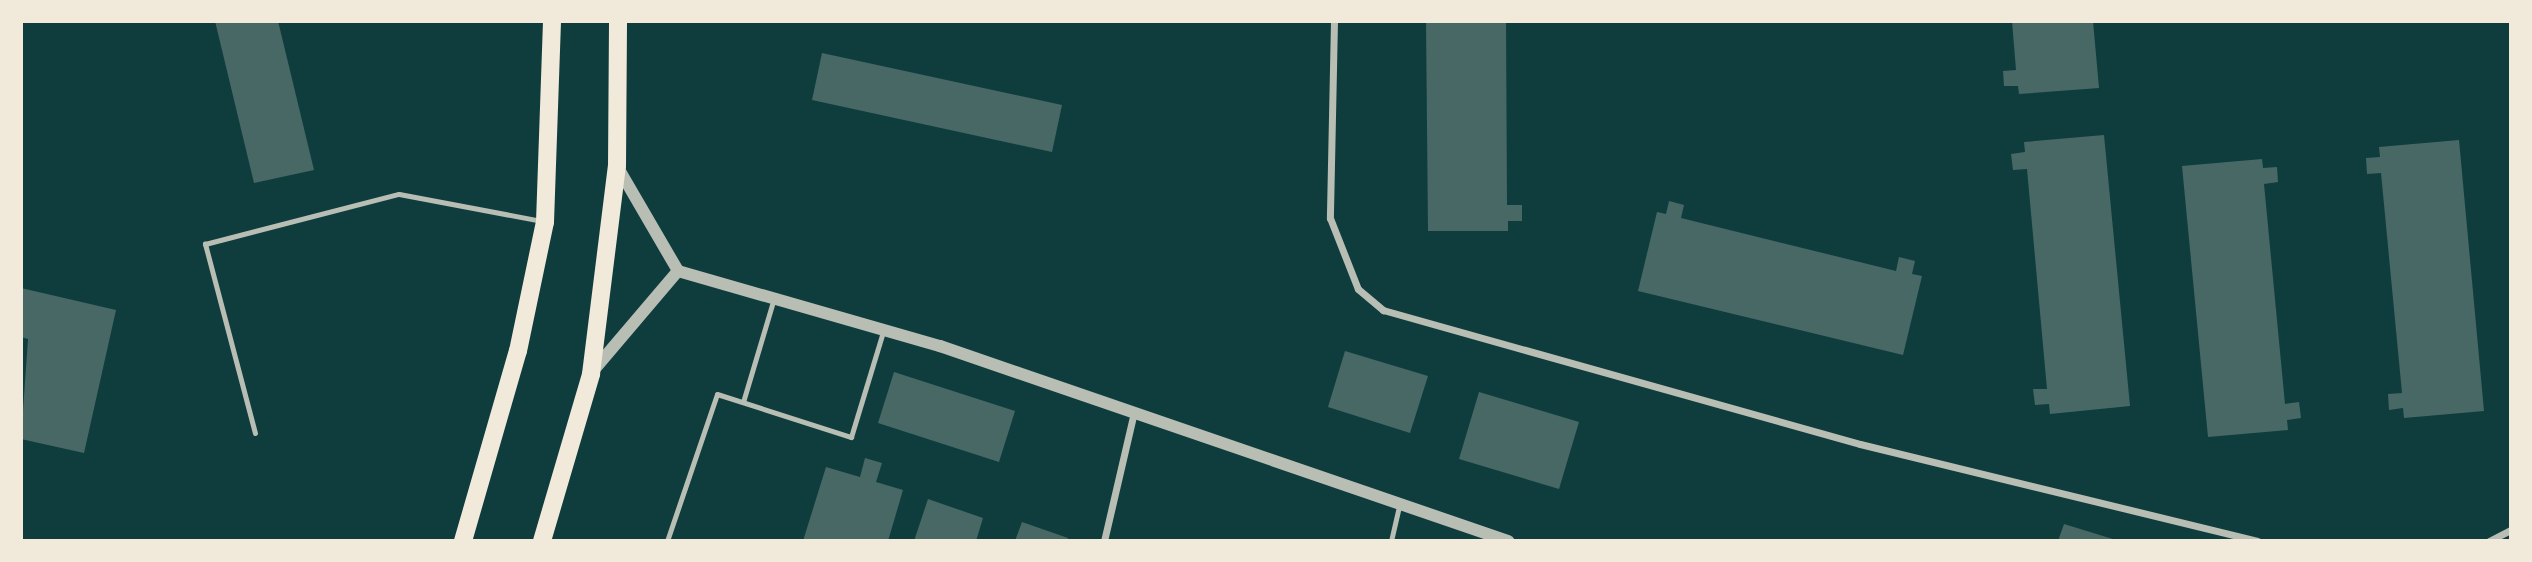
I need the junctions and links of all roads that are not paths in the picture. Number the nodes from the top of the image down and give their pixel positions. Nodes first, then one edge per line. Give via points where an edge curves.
1 (552, 21) edge
2 (1335, 21) edge
3 (621, 26) edge
4 (617, 166) junction
5 (545, 222) junction
6 (678, 271) junction
7 (775, 297) junction
8 (884, 330) junction
9 (590, 374) junction
10 (743, 402) junction
11 (1133, 416) junction
12 (255, 433) dead end
13 (1399, 507) junction
14 (2511, 530) edge
15 (463, 541) edge
16 (542, 541) edge
17 (667, 541) edge
18 (1104, 541) edge
19 (1391, 541) edge
20 (1508, 541) edge
21 (2257, 541) edge
22 (2489, 541) edge

1 - 5 main road
2 - 21 street via 1330,218 1358,289 1382,310 1860,444
3 - 4 main road
4 - 6 street
4 - 9 main road
5 - 12 lane via 399,194 205,244
5 - 15 main road via 517,351
6 - 7 street
6 - 9 street
7 - 8 street
7 - 10 lane
8 - 10 lane via 851,437
8 - 11 street
9 - 16 main road
10 - 17 lane via 717,394
11 - 13 street
11 - 18 street
13 - 19 lane
13 - 20 street
14 - 22 street

